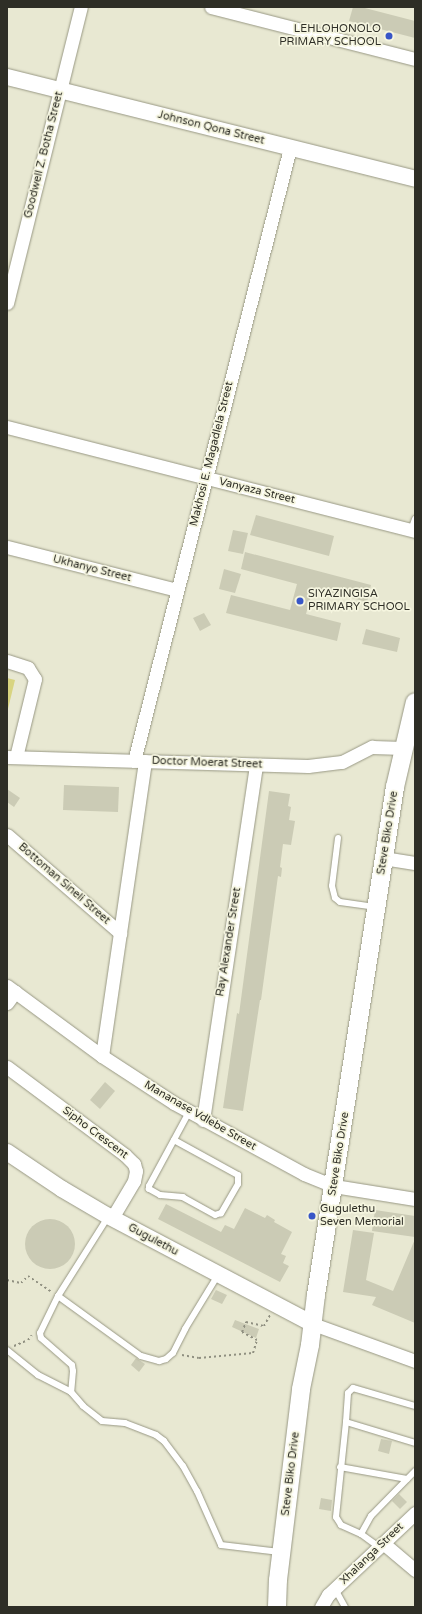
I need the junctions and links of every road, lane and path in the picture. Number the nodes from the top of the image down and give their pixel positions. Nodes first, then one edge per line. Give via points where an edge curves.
1 (81, 7) edge
2 (211, 7) edge
3 (415, 60) edge
4 (7, 77) edge
5 (60, 91) junction
6 (290, 148) junction
7 (415, 179) edge
8 (7, 303) edge
9 (7, 427) edge
10 (206, 478) junction
11 (414, 527) edge
12 (7, 547) edge
13 (177, 590) junction
14 (7, 662) edge
15 (415, 702) edge
16 (403, 748) junction
17 (12, 757) edge
18 (140, 761) junction
19 (256, 765) junction
20 (7, 835) edge
21 (338, 838) dead end
22 (383, 858) junction
23 (415, 863) edge
24 (377, 907) junction
25 (120, 933) junction
26 (10, 994) edge
27 (102, 1056) junction
28 (7, 1067) edge
29 (189, 1112) junction
30 (203, 1120) junction
31 (174, 1140) junction
32 (8, 1157) edge
33 (334, 1186) junction
34 (415, 1200) edge
35 (110, 1217) junction
36 (218, 1275) junction
37 (7, 1280) edge
38 (58, 1296) junction
39 (275, 1304) junction
40 (308, 1322) junction
41 (40, 1333) junction
42 (9, 1351) edge
43 (173, 1353) junction
44 (415, 1361) edge
45 (71, 1392) junction
46 (415, 1406) edge
47 (346, 1422) junction
48 (415, 1443) edge
49 (340, 1467) junction
50 (415, 1471) edge
51 (407, 1479) junction
52 (415, 1513) edge
53 (361, 1534) junction
54 (381, 1545) junction
55 (281, 1552) junction
56 (415, 1570) edge
57 (332, 1592) junction
58 (277, 1607) edge
59 (321, 1607) edge
60 (345, 1607) edge

1 - 5 street, Goodwell Z. Botha Street
2 - 3 street
4 - 5 street, Johnson Qona Street
5 - 6 street, Johnson Qona Street
5 - 8 street, Goodwell Z. Botha Street
6 - 7 street, Johnson Qona Street
6 - 10 street, Makhosi E. Magadlela Street
9 - 10 street, Vanyaza Street
10 - 11 street, Vanyaza Street
10 - 13 street, Makhosi E. Magadlela Street
12 - 13 street, Ukhanyo Street
13 - 18 street, Makhosi E. Magadlela Street
14 - 17 street via 28,668 35,679
15 - 16 main road, Steve Biko Drive
16 - 19 street, Doctor Moerat Street via 372,748 342,762 315,765
16 - 22 main road, Steve Biko Drive
17 - 18 street, Doctor Moerat Street
18 - 19 street, Doctor Moerat Street
18 - 25 street, Makhosi E. Magadlela Street
19 - 30 street, Ray Alexander Street
20 - 25 street, Bottoman Sineli Street
21 - 24 lane via 332,886 335,898 340,902
22 - 23 street
22 - 24 main road, Steve Biko Drive
24 - 33 main road, Steve Biko Drive
25 - 27 street, Makhosi E. Magadlela Street
26 - 27 street, Mananase Vdlebe Street
27 - 29 street, Mananase Vdlebe Street
28 - 35 street, Sipho Crescent via 134,1164 136,1176
29 - 30 street, Mananase Vdlebe Street
29 - 31 lane
30 - 33 street, Mananase Vdlebe Street via 304,1174
31 - 31 lane via 149,1189 160,1195 183,1197 218,1214 238,1184 238,1175
32 - 35 street, Gugulethu
33 - 34 street, Mananase Vdlebe Street
33 - 40 main road, Steve Biko Drive via 316,1296
35 - 36 street, Gugulethu
35 - 38 lane
36 - 39 street, Gugulethu
36 - 43 lane
37 - 38 path via 21,1283 28,1276
38 - 41 lane
38 - 43 lane via 141,1356 159,1361
39 - 40 street, Gugulethu
39 - 43 path via 264,1326 246,1322 242,1332 257,1340 253,1352 198,1358
40 - 44 street
40 - 55 main road, Steve Biko Drive
41 - 42 path via 32,1334 28,1340 15,1345
41 - 45 lane via 41,1340 72,1365 74,1371
42 - 45 lane via 38,1375
45 - 55 lane via 83,1406 102,1421 125,1423 156,1435 170,1447 197,1491 221,1545
46 - 47 lane via 353,1388 348,1393
47 - 48 lane
47 - 49 lane
49 - 51 lane
49 - 53 lane via 337,1520 341,1525
50 - 51 lane
51 - 53 lane via 371,1516
52 - 54 street, Xhalanga Street
53 - 54 lane
54 - 56 street
54 - 57 street, Xhalanga Street
55 - 58 main road, Steve Biko Drive
57 - 59 street, Xhalanga Street
57 - 60 lane

